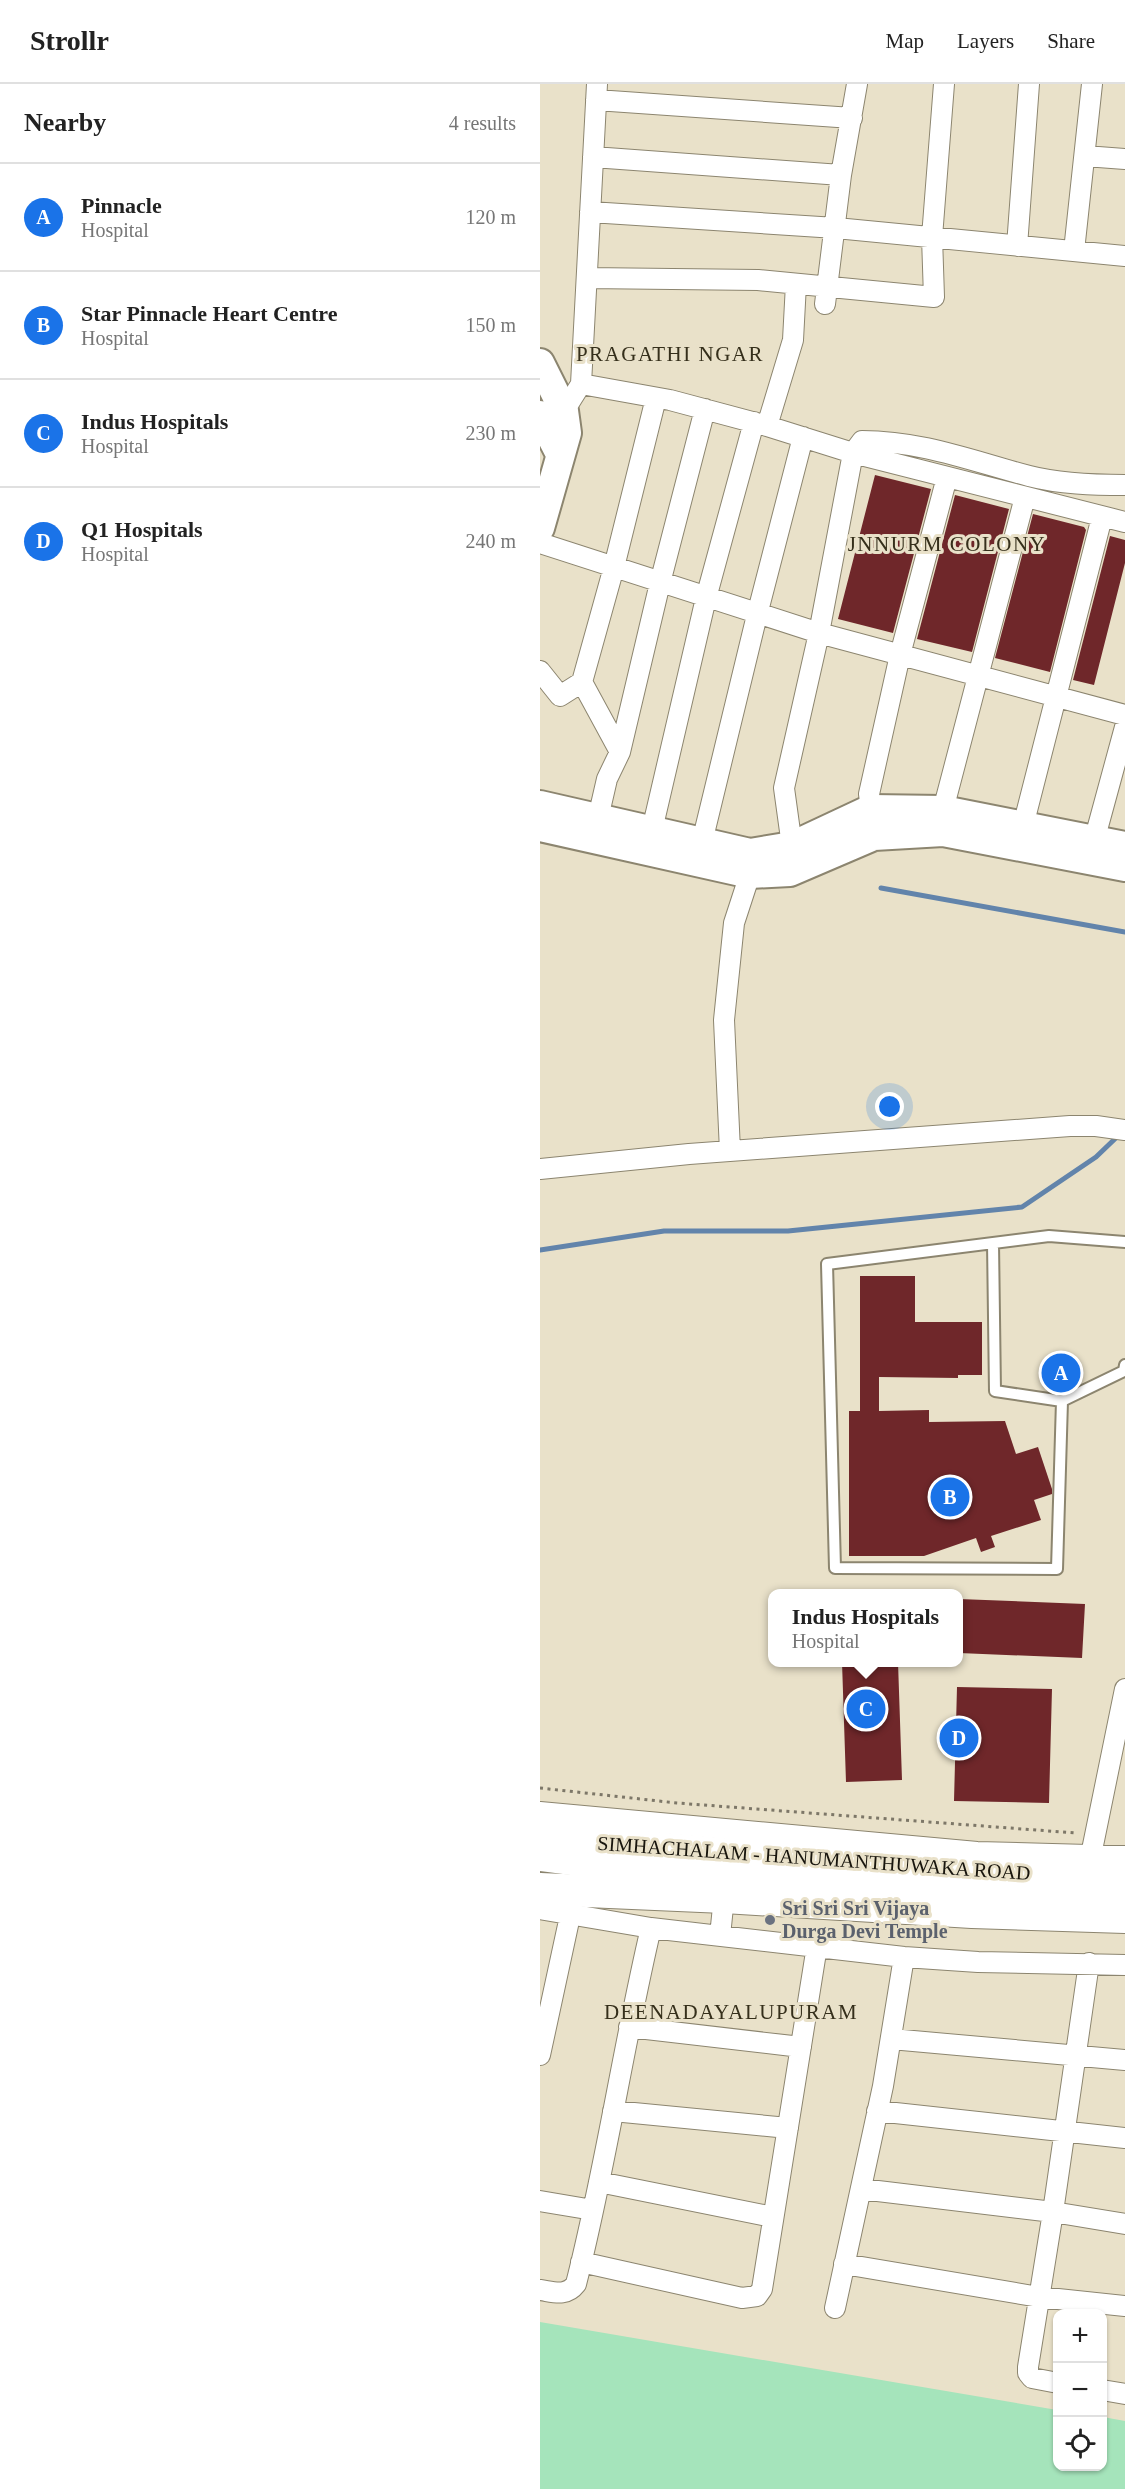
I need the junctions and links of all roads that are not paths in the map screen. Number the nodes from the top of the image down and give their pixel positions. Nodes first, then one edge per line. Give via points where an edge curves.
1 (857, 84) edge
2 (944, 84) edge
3 (1029, 84) edge
4 (1092, 84) edge
5 (597, 92) edge
6 (852, 118) junction
7 (1084, 156) junction
8 (593, 157) junction
9 (1125, 159) edge
10 (841, 175) junction
11 (590, 212) junction
12 (836, 228) junction
13 (932, 237) junction
14 (1017, 246) junction
15 (1074, 252) junction
16 (1125, 256) edge
17 (587, 278) junction
18 (796, 284) junction
19 (826, 296) junction
20 (540, 363) edge
21 (580, 384) junction
22 (656, 398) junction
23 (705, 409) junction
24 (552, 413) edge
25 (760, 424) junction
26 (803, 437) junction
27 (853, 453) junction
28 (947, 477) junction
29 (1125, 485) edge
30 (1025, 497) junction
31 (1102, 517) junction
32 (1125, 522) edge
33 (540, 528) edge
34 (540, 543) edge
35 (614, 567) junction
36 (660, 583) junction
37 (706, 598) junction
38 (756, 615) junction
39 (819, 633) junction
40 (900, 655) junction
41 (540, 671) edge
42 (978, 676) junction
43 (582, 682) junction
44 (1055, 696) junction
45 (1125, 715) edge
46 (1125, 726) edge
47 (620, 752) junction
48 (540, 805) edge
49 (871, 809) junction
50 (943, 810) junction
51 (598, 818) junction
52 (540, 826) edge
53 (1023, 826) junction
54 (652, 830) junction
55 (702, 842) junction
56 (792, 846) junction
57 (1125, 846) edge
58 (1092, 850) junction
59 (1125, 867) edge
60 (750, 874) junction
61 (1124, 1129) edge
62 (730, 1151) junction
63 (540, 1169) edge
64 (1125, 1242) edge
65 (993, 1243) junction
66 (1125, 1365) edge
67 (1062, 1401) junction
68 (1125, 1689) edge
69 (540, 1812) edge
70 (540, 1836) edge
71 (1091, 1855) junction
72 (1125, 1856) edge
73 (540, 1857) edge
74 (1125, 1879) edge
75 (540, 1889) edge
76 (724, 1897) junction
77 (1125, 1901) edge
78 (540, 1909) edge
79 (570, 1916) junction
80 (1125, 1917) edge
81 (651, 1928) junction
82 (720, 1936) junction
83 (817, 1947) junction
84 (904, 1957) junction
85 (1089, 1963) junction
86 (1125, 1965) edge
87 (629, 2027) junction
88 (891, 2039) junction
89 (801, 2047) junction
90 (540, 2055) edge
91 (1076, 2055) junction
92 (1125, 2060) edge
93 (613, 2111) junction
94 (878, 2111) junction
95 (788, 2128) junction
96 (1065, 2132) junction
97 (1125, 2138) edge
98 (599, 2181) junction
99 (861, 2189) junction
100 (540, 2201) edge
101 (593, 2211) junction
102 (1053, 2212) junction
103 (773, 2217) junction
104 (1125, 2224) edge
105 (581, 2262) junction
106 (844, 2264) junction
107 (540, 2290) edge
108 (1039, 2297) junction
109 (1125, 2306) edge
110 (835, 2308) dead end
111 (1053, 2382) edge
112 (1107, 2392) edge
113 (1125, 2394) edge

1 - 6 street
2 - 13 street
3 - 14 street
4 - 7 street
5 - 6 street
5 - 8 street
6 - 10 street
7 - 9 street
7 - 15 street
8 - 10 street
8 - 11 street
10 - 12 street
11 - 12 street
11 - 17 street
12 - 13 street
12 - 19 street
13 - 14 street
13 - 19 street via 934,297
14 - 15 street
15 - 16 street
17 - 18 street
17 - 21 street
18 - 19 street
18 - 25 street via 793,340
20 - 24 street
21 - 22 street
21 - 24 street
22 - 23 street
22 - 35 street
23 - 25 street
23 - 36 street
24 - 33 street via 567,433
25 - 26 street
25 - 37 street
26 - 27 street
26 - 38 street
27 - 28 street
27 - 29 street via 862,441 889,441 935,448 1031,476 1076,484
27 - 39 street
28 - 30 street
28 - 40 street
30 - 31 street
30 - 42 street
31 - 32 street
31 - 44 street
34 - 35 street
35 - 36 street
35 - 43 street
36 - 37 street
36 - 47 street
37 - 38 street
37 - 54 street
38 - 39 street
38 - 55 street
39 - 40 street
39 - 56 street via 784,788
40 - 42 street
40 - 49 street via 869,794
41 - 43 street via 561,696
42 - 44 street
42 - 50 street
43 - 47 street
44 - 45 street
44 - 53 street
46 - 58 street
47 - 51 street via 607,779
48 - 51 street
49 - 50 street
49 - 56 street
50 - 53 street
51 - 54 street
52 - 60 street
53 - 58 street
54 - 55 street
55 - 56 street via 750,853
57 - 58 street
58 - 59 street
58 - 60 street via 943,832 874,836 790,872
60 - 62 street via 734,923 723,1020
61 - 62 street via 1070,1126
62 - 63 street
64 - 65 lane via 1049,1236
65 - 67 lane via 995,1391
65 - 67 lane via 827,1264 835,1568 1057,1569
66 - 67 lane via 1124,1371
68 - 71 street
69 - 71 street via 977,1852
70 - 74 main road, SIMHACHALAM - HANUMANTHUWAKA ROAD via 854,1866
71 - 72 street
73 - 77 street via 969,1895
75 - 76 main road, SIMHACHALAM - HANUMANTHUWAKA ROAD
76 - 80 main road, SIMHACHALAM - HANUMANTHUWAKA ROAD
76 - 82 street
78 - 79 street
79 - 81 street
79 - 90 street
81 - 82 street
81 - 87 street
82 - 83 street
83 - 84 street
83 - 89 street
84 - 85 street
84 - 88 street
85 - 86 street
85 - 91 street
87 - 89 street
87 - 93 street
88 - 91 street
88 - 94 street
89 - 95 street
91 - 92 street
91 - 96 street
93 - 95 street
93 - 98 street
94 - 96 street
94 - 99 street
95 - 103 street
96 - 97 street
96 - 102 street
98 - 101 street
98 - 103 street
99 - 102 street
99 - 106 street
100 - 101 street
101 - 105 street
102 - 104 street
102 - 108 street
103 - 105 street via 762,2289 749,2298
105 - 107 street via 571,2290
106 - 108 street
106 - 110 street
108 - 109 street
108 - 111 street via 1028,2373 1032,2378
112 - 113 street

